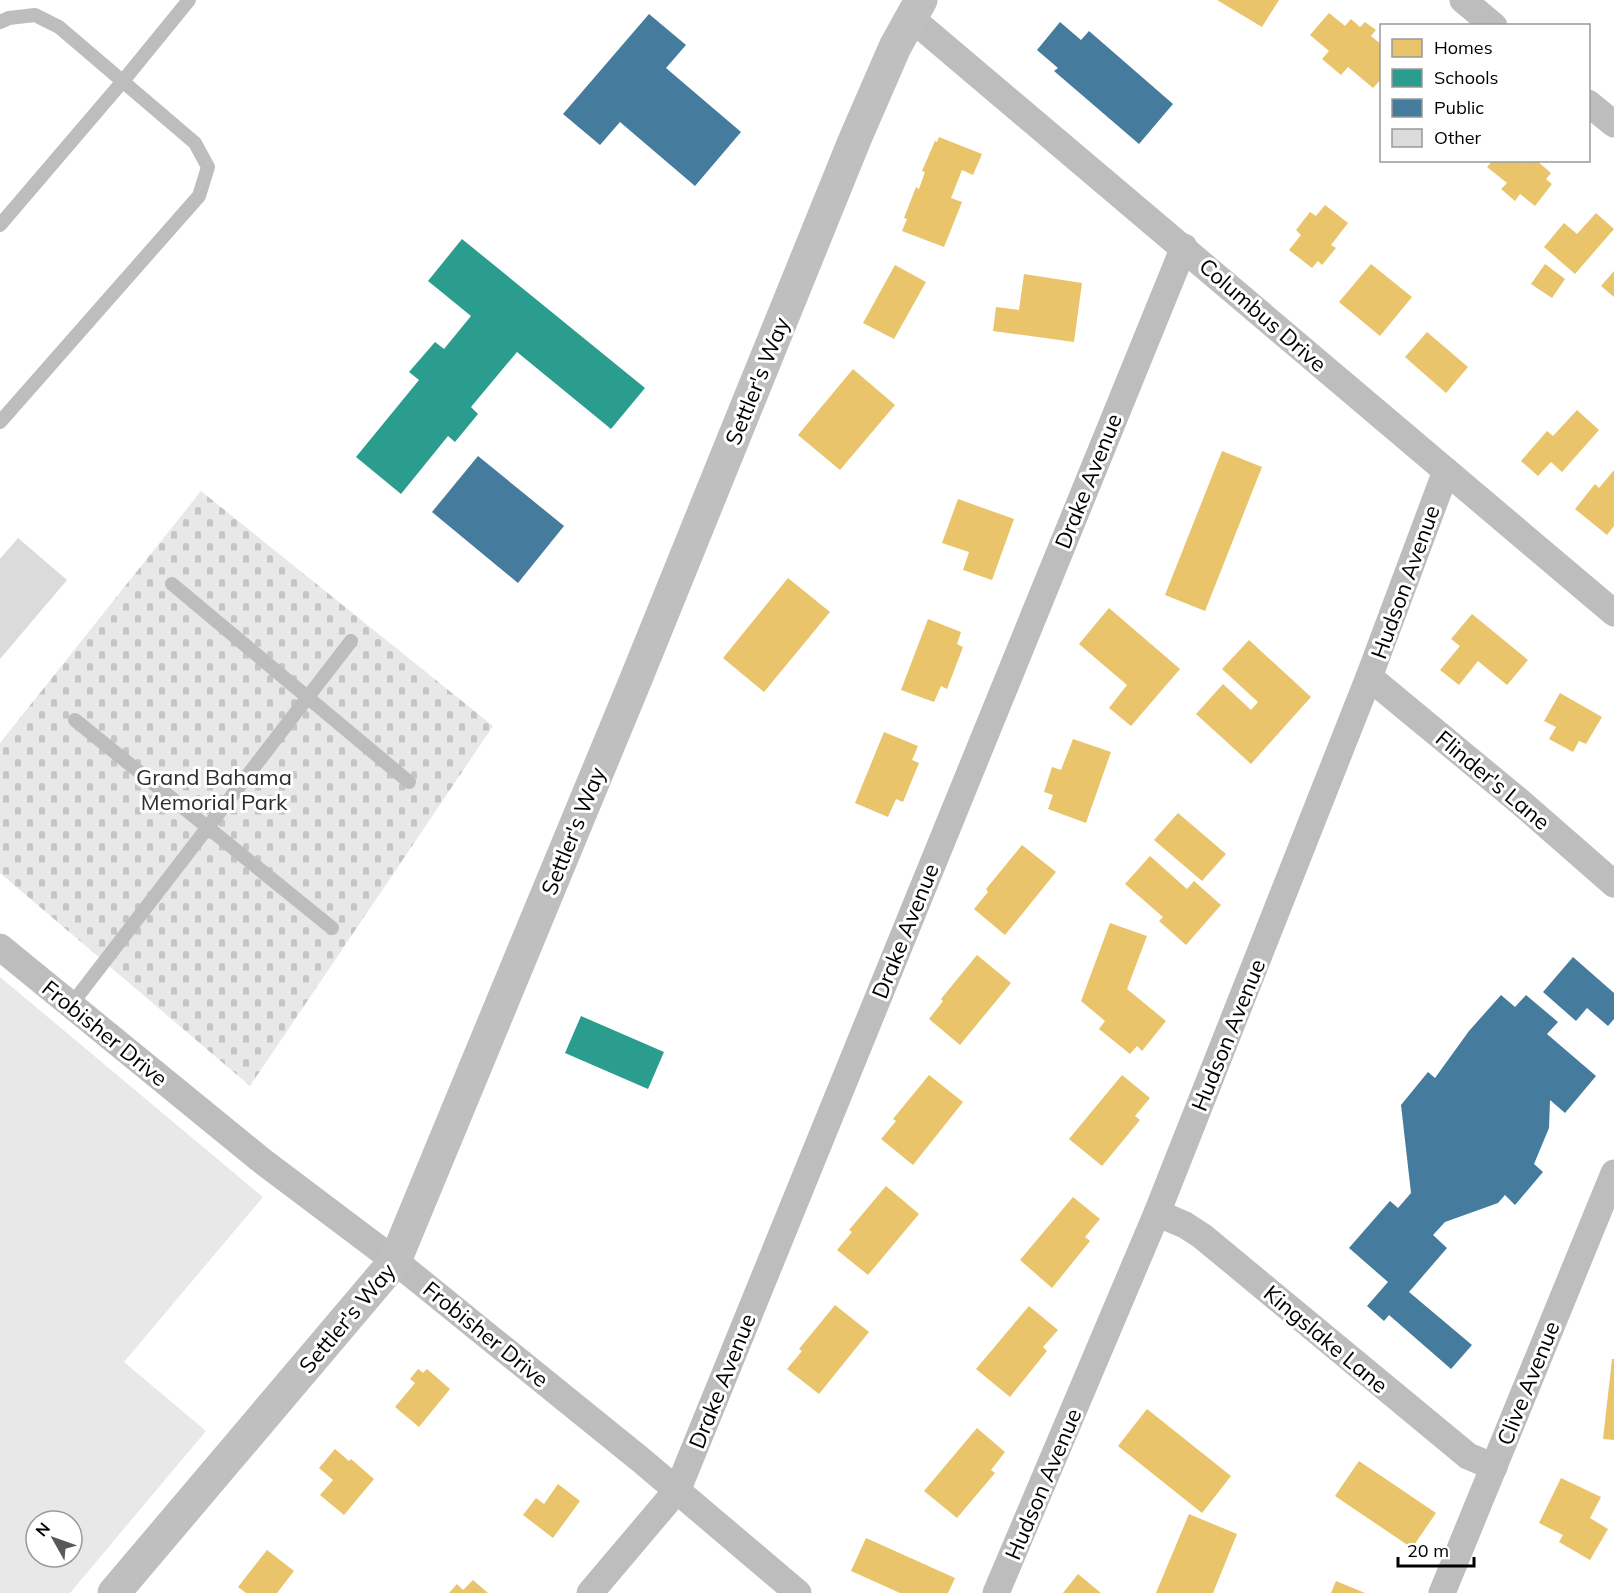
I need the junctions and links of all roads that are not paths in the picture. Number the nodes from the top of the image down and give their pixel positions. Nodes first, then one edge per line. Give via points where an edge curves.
1 (189, 0) edge
2 (1463, 0) edge
3 (916, 9) edge
4 (0, 21) edge
5 (1492, 24) edge
6 (123, 81) junction
7 (1590, 105) edge
8 (1614, 124) edge
9 (0, 225) edge
10 (1184, 247) junction
11 (0, 422) edge
12 (1446, 471) junction
13 (172, 584) dead end
14 (1614, 613) edge
15 (351, 641) dead end
16 (1370, 676) junction
17 (308, 698) junction
18 (75, 720) dead end
19 (409, 783) dead end
20 (208, 827) junction
21 (1614, 884) edge
22 (332, 928) dead end
23 (0, 947) edge
24 (71, 1005) junction
25 (1614, 1173) edge
26 (1157, 1213) junction
27 (395, 1261) junction
28 (1494, 1467) junction
29 (678, 1489) junction
30 (114, 1593) edge
31 (590, 1593) edge
32 (798, 1593) edge
33 (996, 1593) edge
34 (1442, 1593) edge

1 - 6 lane
2 - 5 street
3 - 10 street, Columbus Drive
3 - 27 main road, Settler's Way via 855,139
4 - 6 lane via 35,15 59,27
6 - 9 lane
6 - 11 lane via 195,143 208,167 199,196
7 - 8 street
10 - 12 street, Columbus Drive
10 - 29 street, Drake Avenue
12 - 14 street, Columbus Drive
12 - 16 street, Hudson Avenue
13 - 17 lane
15 - 17 lane
16 - 21 street, Flinder's Lane
16 - 26 street, Hudson Avenue
17 - 19 lane
17 - 20 lane
18 - 20 lane
20 - 22 lane
20 - 24 lane
23 - 24 street, Frobisher Drive
24 - 27 street, Frobisher Drive via 261,1160
25 - 28 street, Clive Avenue
26 - 28 street, Kingslake Lane via 1202,1236 1468,1456
26 - 33 street, Hudson Avenue
27 - 29 street, Frobisher Drive
27 - 30 main road, Settler's Way
28 - 34 street, Clive Avenue
29 - 31 street, Drake Avenue
29 - 32 street, Frobisher Drive

